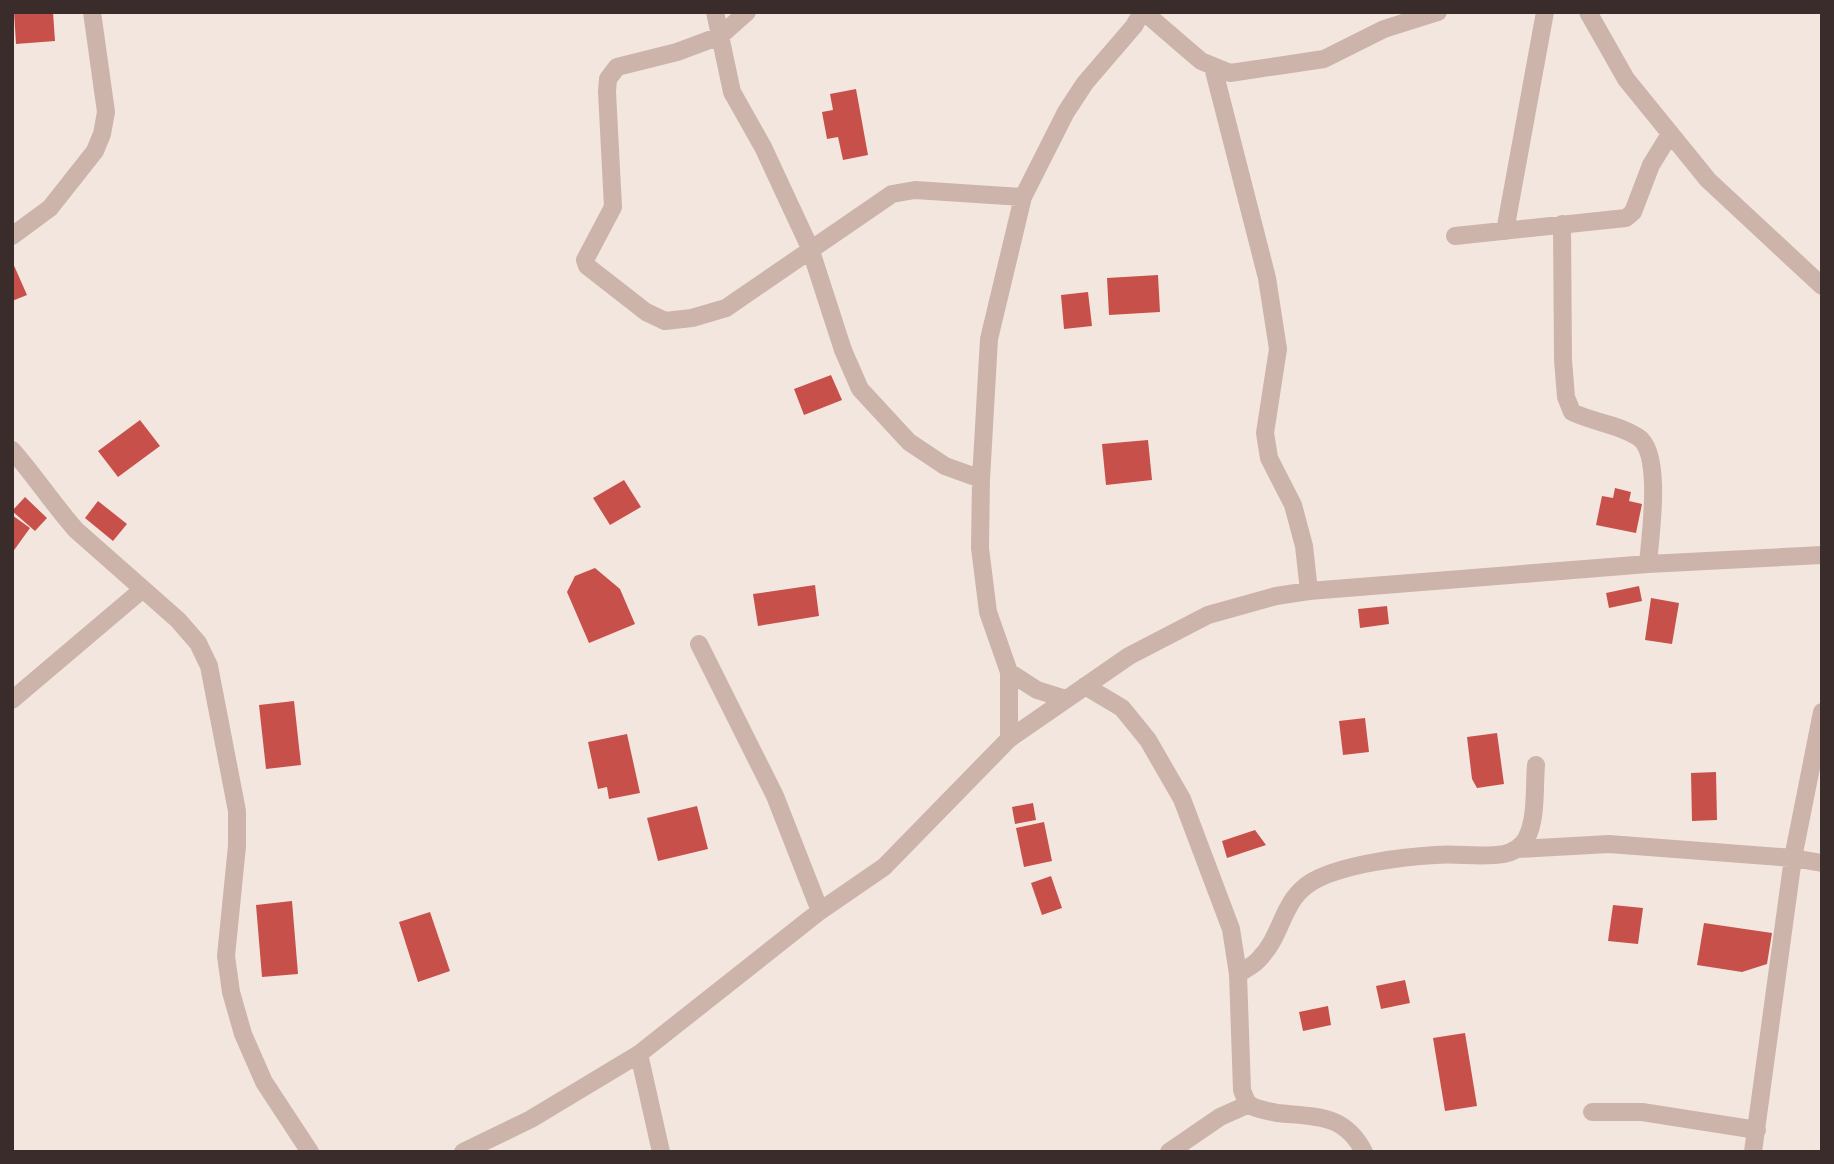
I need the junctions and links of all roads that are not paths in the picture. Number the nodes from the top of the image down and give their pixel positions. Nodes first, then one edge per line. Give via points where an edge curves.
1 (92, 12) edge
2 (715, 12) edge
3 (747, 12) edge
4 (1143, 12) edge
5 (1438, 12) edge
6 (1545, 12) edge
7 (1588, 12) edge
8 (720, 36) junction
9 (1213, 67) junction
10 (1670, 134) junction
11 (1024, 197) junction
12 (1562, 224) junction
13 (1505, 231) junction
14 (12, 236) edge
15 (1455, 236) dead end
16 (810, 248) junction
17 (1822, 286) edge
18 (12, 450) edge
19 (981, 479) junction
20 (1822, 555) edge
21 (1648, 564) junction
22 (143, 589) junction
23 (1309, 591) junction
24 (699, 644) dead end
25 (1009, 672) junction
26 (1084, 686) junction
27 (1066, 699) junction
28 (12, 700) edge
29 (1822, 712) edge
30 (1009, 739) junction
31 (1535, 765) dead end
32 (1518, 849) junction
33 (1793, 858) junction
34 (1822, 863) edge
35 (820, 911) junction
36 (1238, 974) junction
37 (639, 1054) junction
38 (1249, 1104) junction
39 (1592, 1112) dead end
40 (1756, 1130) junction
41 (310, 1152) edge
42 (463, 1152) edge
43 (661, 1152) edge
44 (1169, 1152) edge
45 (1364, 1152) edge
46 (1753, 1152) edge

1 - 14 street via 106,112 102,134 95,151 50,208
2 - 8 street
3 - 8 street
4 - 9 street
4 - 11 street via 1066,112
5 - 9 street via 1384,29 1324,59 1244,72
6 - 13 street
7 - 10 street via 1626,79
8 - 16 street via 732,92
8 - 16 street via 617,67 608,79 613,207 585,256 587,266 646,312 665,321 726,308
9 - 23 street via 1267,278 1278,349 1265,433 1269,458 1293,505
10 - 12 street via 1626,218
10 - 17 street via 1708,180
11 - 16 street via 915,190 892,194
11 - 19 street via 989,339
12 - 13 street
12 - 21 street via 1566,397 1572,412 1619,426 1642,439 1655,492
13 - 15 street
16 - 19 street via 860,389 909,442 945,466
18 - 22 street via 76,530
19 - 25 street via 980,548 988,612
20 - 21 street
21 - 23 street
22 - 28 street
22 - 41 street via 192,635 209,666 237,811 226,956 231,992 264,1082
23 - 26 street via 1208,615 1129,656
24 - 35 street via 775,796
25 - 27 street via 1037,690
25 - 30 street
26 - 27 street
26 - 36 street via 1122,708 1148,740 1182,799 1231,929
27 - 30 street
29 - 33 street
30 - 35 street via 884,867
31 - 32 street via 1532,826
32 - 33 street via 1609,844
32 - 36 street via 1480,857 1437,855 1370,863 1319,878 1298,891 1269,947
33 - 34 street
33 - 40 street
35 - 37 street
36 - 38 street via 1242,1090
37 - 42 street via 531,1119
37 - 43 street
38 - 44 street via 1220,1117
38 - 45 street via 1341,1124 1355,1135
39 - 40 street via 1642,1112
40 - 46 street

